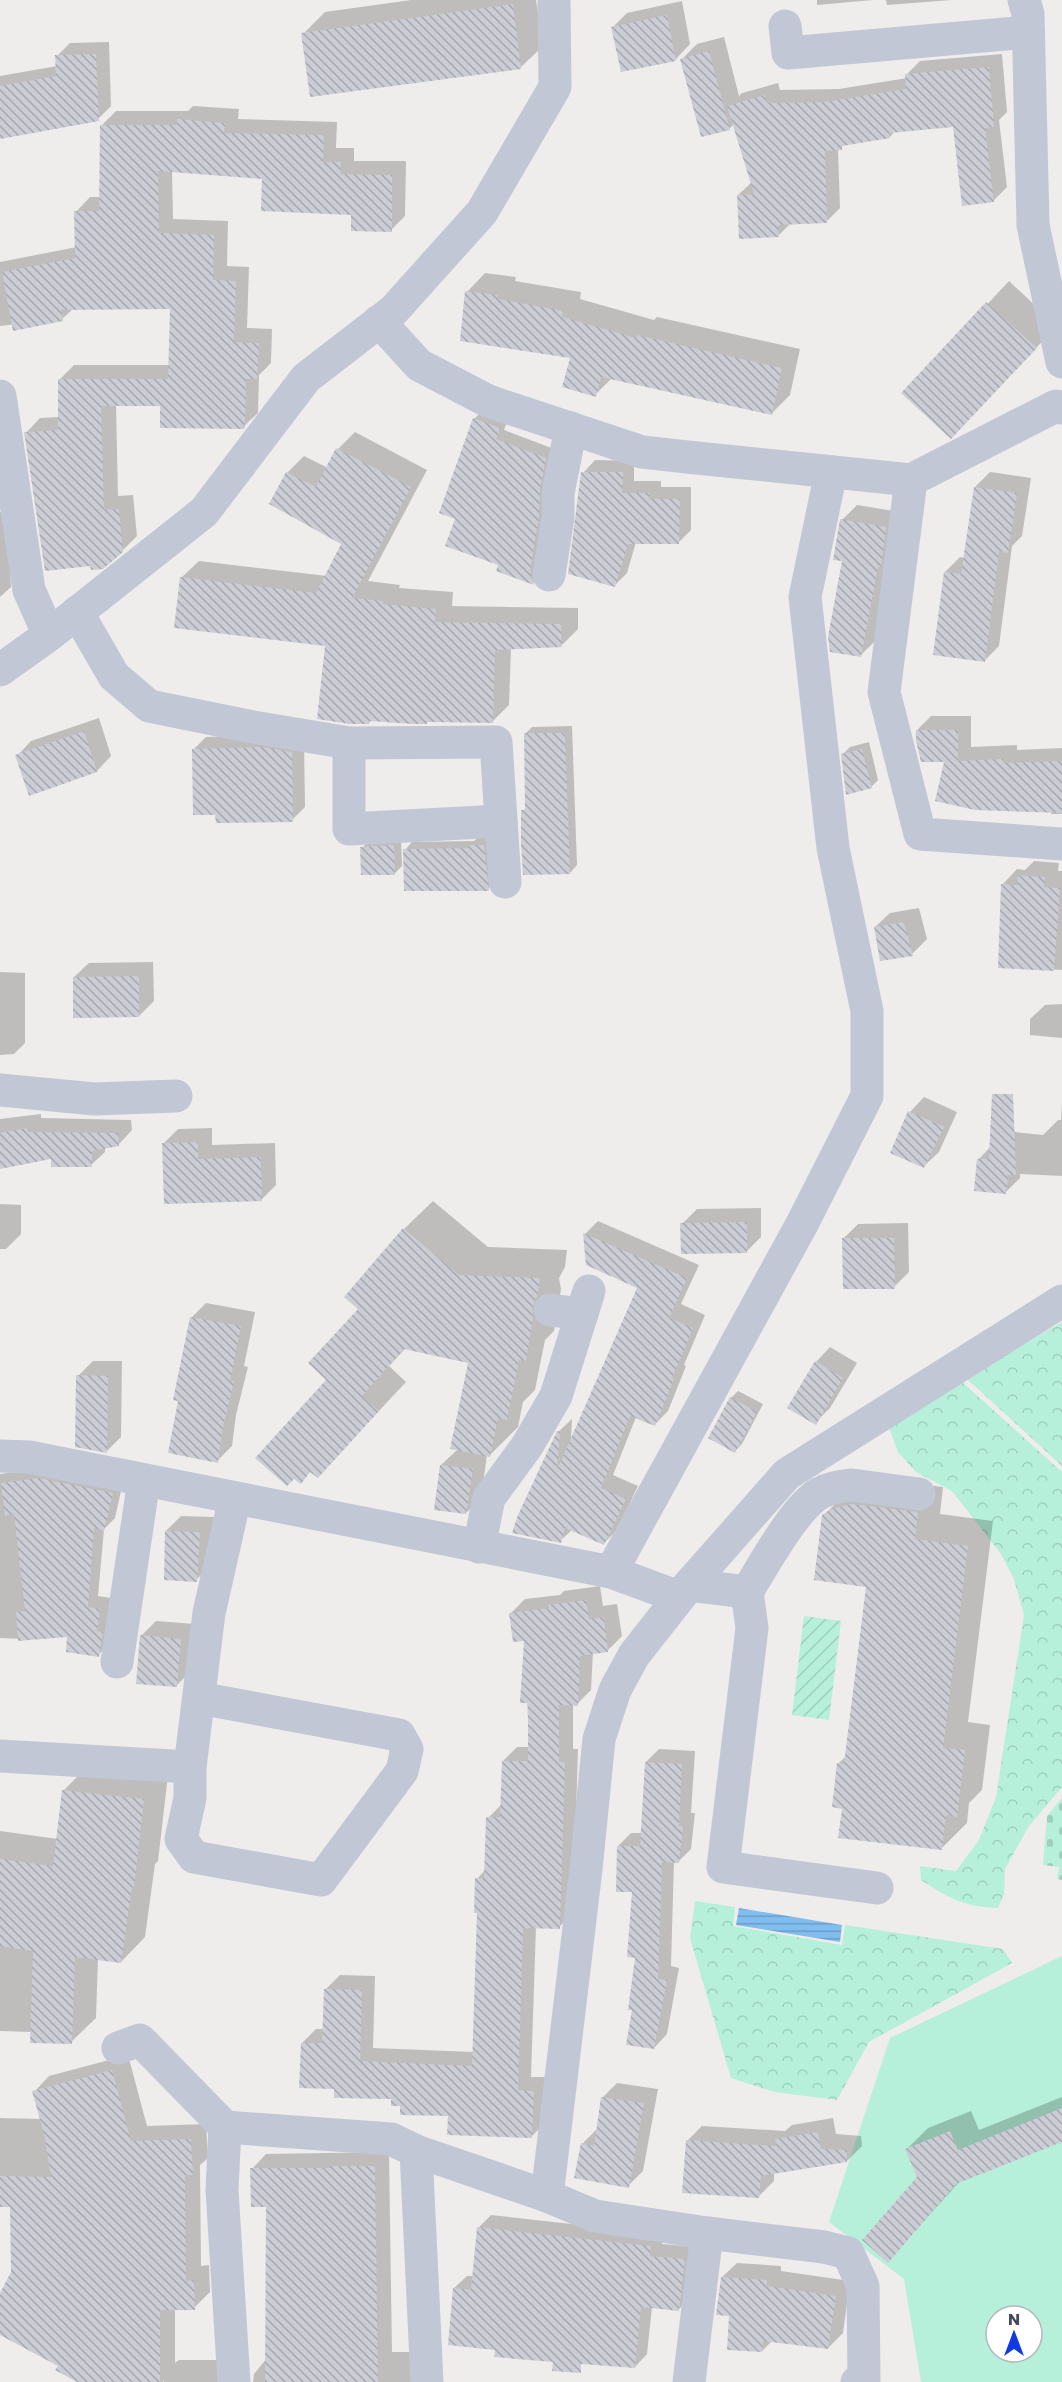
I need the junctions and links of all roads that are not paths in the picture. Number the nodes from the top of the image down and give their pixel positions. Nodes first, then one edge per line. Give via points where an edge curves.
1 (554, 0) edge
2 (1024, 0) edge
3 (785, 26) dead end
4 (1029, 32) junction
5 (379, 321) junction
6 (1062, 362) edge
7 (0, 396) edge
8 (1060, 399) edge
9 (571, 428) junction
10 (831, 472) junction
11 (911, 480) junction
12 (549, 575) dead end
13 (77, 612) junction
14 (49, 634) junction
15 (0, 670) edge
16 (350, 743) junction
17 (501, 820) junction
18 (1062, 844) edge
19 (505, 882) dead end
20 (0, 1090) edge
21 (176, 1096) dead end
22 (1062, 1301) edge
23 (574, 1305) dead end
24 (0, 1456) edge
25 (144, 1480) junction
26 (919, 1494) dead end
27 (235, 1498) junction
28 (479, 1547) junction
29 (611, 1572) junction
30 (684, 1591) junction
31 (747, 1592) junction
32 (117, 1662) dead end
33 (199, 1698) junction
34 (0, 1756) edge
35 (190, 1767) junction
36 (877, 1888) dead end
37 (118, 2048) dead end
38 (225, 2127) junction
39 (416, 2151) junction
40 (547, 2196) junction
41 (707, 2233) junction
42 (234, 2382) edge
43 (426, 2382) edge
44 (689, 2382) edge
45 (857, 2382) edge

1 - 5 street via 555,87 482,212 394,310
2 - 4 street
3 - 4 street via 788,53
4 - 6 street via 1033,225
5 - 9 street via 419,365 488,401
5 - 13 street via 306,378 204,512
7 - 14 street via 28,590
8 - 11 street
9 - 10 street via 642,452
9 - 12 street via 558,493
10 - 11 street
10 - 29 street via 805,597 833,848 867,1011 867,1096 802,1224
11 - 18 street via 884,692 920,834
13 - 14 street
13 - 16 street via 114,676 149,706
14 - 15 street
16 - 17 street via 496,741
16 - 17 street via 350,829
17 - 19 street
20 - 21 street via 94,1099
22 - 30 street via 787,1474
23 - 28 street via 556,1396 527,1446 489,1498
24 - 25 street
25 - 27 street
25 - 32 street
26 - 31 street via 852,1485 820,1493 782,1537
27 - 28 street
27 - 33 street via 209,1613
28 - 29 street
29 - 30 street
30 - 31 street
30 - 40 street via 629,1664 615,1690 599,1738
31 - 36 street via 752,1628 723,1867
33 - 35 street
33 - 35 street via 399,1735 407,1749 402,1771 321,1880 194,1857 182,1839 190,1798
34 - 35 street
37 - 38 street via 140,2040
38 - 39 street via 392,2139
38 - 42 street via 222,2190
39 - 40 street
39 - 43 street
40 - 41 street via 595,2216
41 - 44 street
41 - 45 street via 848,2253 863,2286 864,2380

